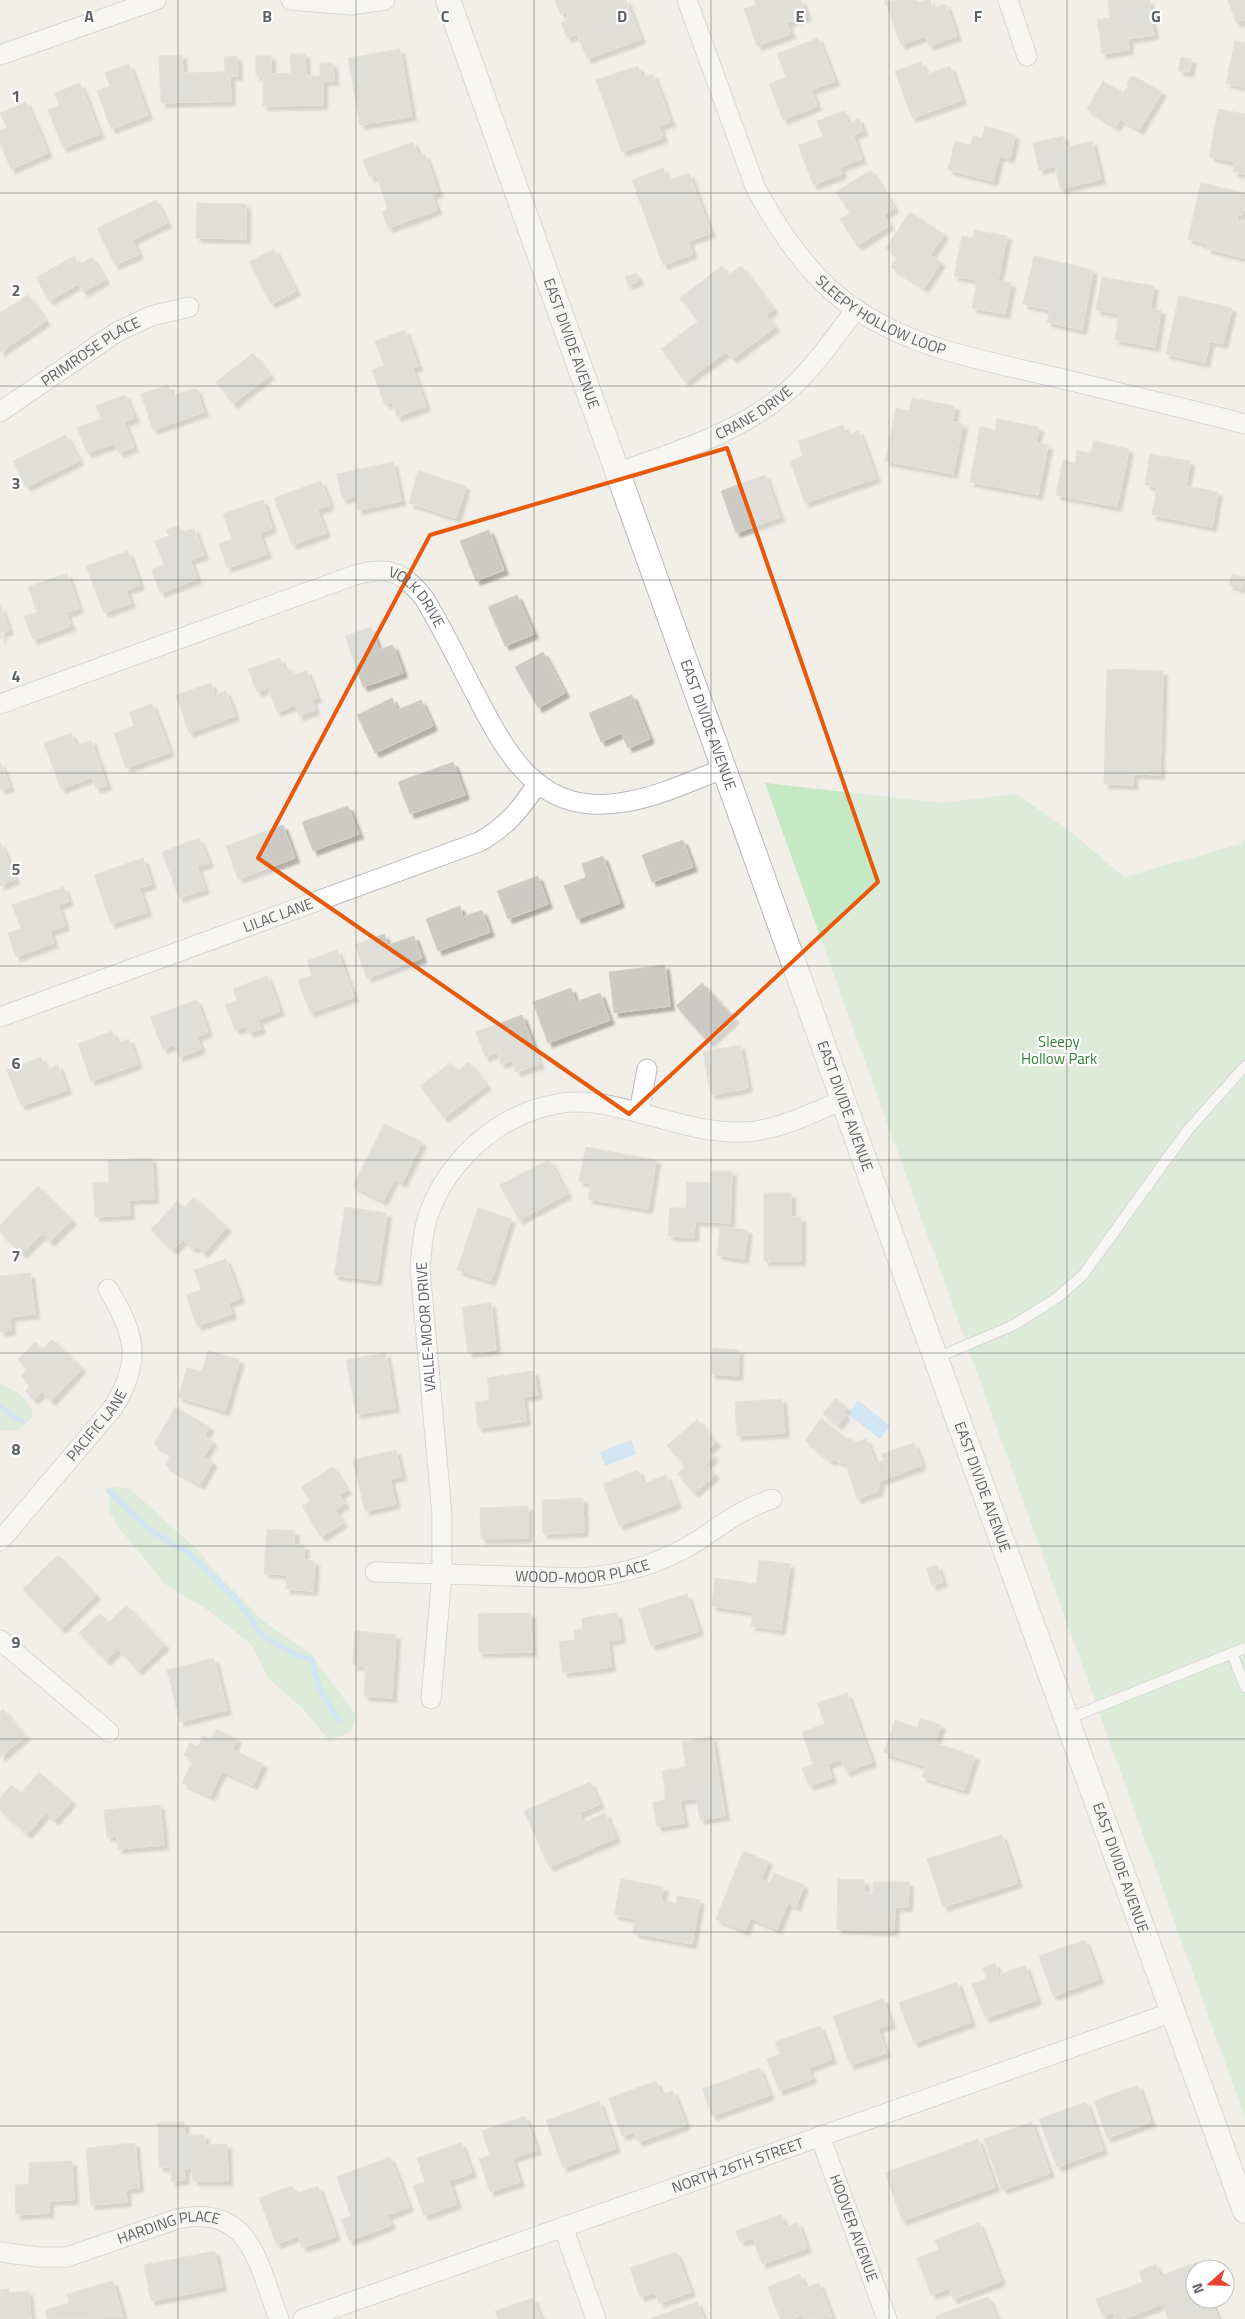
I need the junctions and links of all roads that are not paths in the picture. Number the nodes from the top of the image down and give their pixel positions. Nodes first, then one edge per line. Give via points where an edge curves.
1 (156, 0) edge
2 (291, 0) edge
3 (385, 0) edge
4 (448, 0) edge
5 (687, 0) edge
6 (1008, 0) edge
7 (0, 55) edge
8 (1028, 56) dead end
9 (189, 307) dead end
10 (856, 310) junction
11 (0, 412) edge
12 (1245, 424) edge
13 (619, 472) junction
14 (0, 704) edge
15 (725, 768) junction
16 (537, 784) junction
17 (0, 1017) edge
18 (1245, 1066) edge
19 (647, 1069) dead end
20 (844, 1100) junction
21 (639, 1112) junction
22 (108, 1289) dead end
23 (936, 1358) junction
24 (772, 1499) dead end
25 (0, 1541) edge
26 (375, 1572) dead end
27 (442, 1574) junction
28 (0, 1640) edge
29 (1245, 1648) edge
30 (1232, 1653) junction
31 (1245, 1687) edge
32 (430, 1699) dead end
33 (1067, 1719) junction
34 (110, 1732) dead end
35 (1173, 2012) junction
36 (820, 2136) junction
37 (1245, 2211) edge
38 (563, 2227) junction
39 (0, 2252) edge
40 (279, 2319) edge
41 (303, 2319) edge
42 (596, 2319) edge
43 (887, 2319) edge

1 - 7 street
2 - 3 street via 351,5
4 - 13 street, EAST DIVIDE AVENUE
5 - 10 street, SLEEPY HOLLOW LOOP via 756,189 809,266
6 - 8 street
9 - 11 street, PRIMROSE PLACE via 151,316 117,332
10 - 12 street, SLEEPY HOLLOW LOOP via 905,336 953,353
10 - 13 street, CRANE DRIVE via 812,366 769,406 707,440
13 - 15 street, EAST DIVIDE AVENUE
14 - 16 street, VOLK DRIVE via 355,575 387,570 401,575 424,598 502,745
15 - 16 street, VOLK DRIVE via 636,800 608,804 569,799
15 - 20 street, EAST DIVIDE AVENUE
16 - 17 street, LILAC LANE via 525,804 508,822 479,842
18 - 23 lane via 1187,1131 1083,1276 1058,1297 1014,1325
19 - 21 street
20 - 21 street, VALLE-MOOR DRIVE via 780,1125 745,1132 708,1129
20 - 23 street, EAST DIVIDE AVENUE
21 - 27 street, VALLE-MOOR DRIVE via 578,1103 544,1107 511,1120 463,1156 431,1209 424,1229 420,1268 440,1485
22 - 25 street, PACIFIC LANE via 129,1330 133,1353 131,1372 123,1391
23 - 33 street, EAST DIVIDE AVENUE
24 - 27 street, WOOD-MOOR PLACE via 741,1511 662,1560 625,1572 580,1578
26 - 27 street, WOOD-MOOR PLACE
27 - 32 street, VALLE-MOOR DRIVE
28 - 34 street
29 - 30 lane
30 - 31 lane
30 - 33 lane
33 - 35 street, EAST DIVIDE AVENUE
35 - 36 street, NORTH 26TH STREET
35 - 37 street, EAST DIVIDE AVENUE
36 - 38 street, NORTH 26TH STREET
36 - 43 street, HOOVER AVENUE
38 - 41 street, NORTH 26TH STREET
38 - 42 street
39 - 40 street, HARDING PLACE via 67,2257 177,2219 210,2216 225,2220 248,2241

